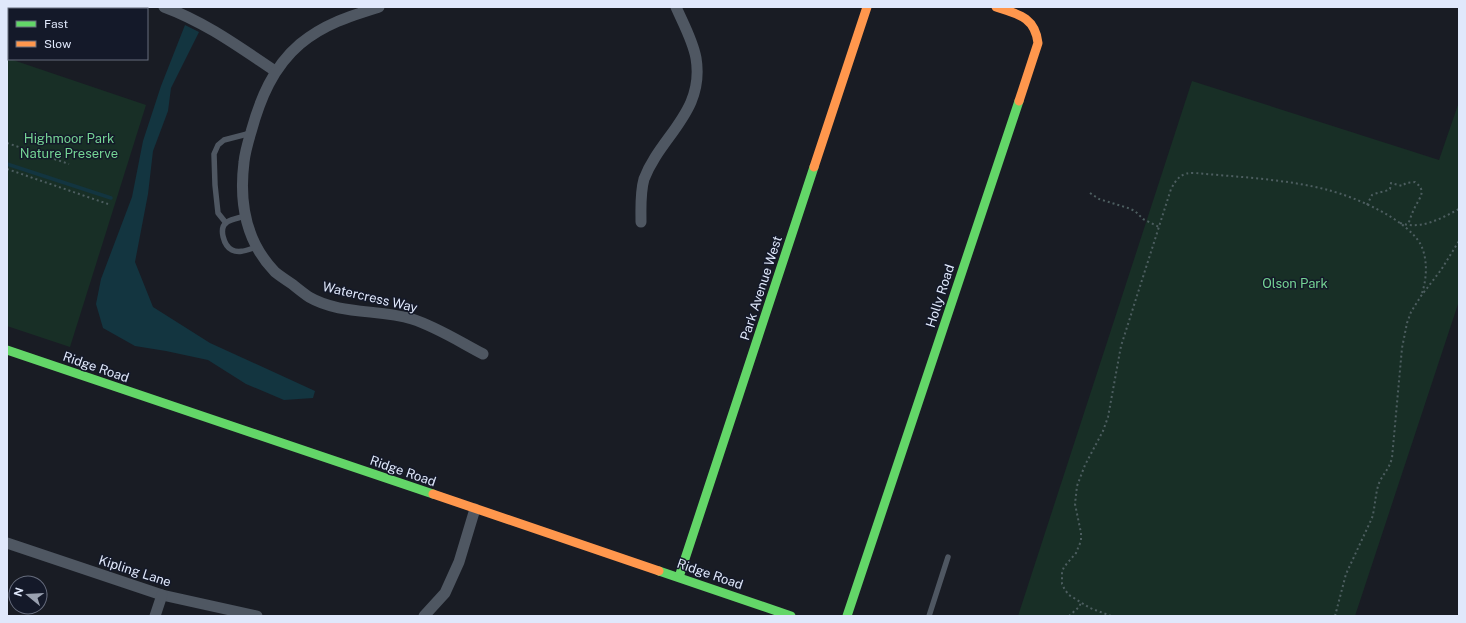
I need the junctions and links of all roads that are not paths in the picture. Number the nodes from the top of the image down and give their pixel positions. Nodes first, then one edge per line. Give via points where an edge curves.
1 (164, 7) edge
2 (379, 7) edge
3 (676, 7) edge
4 (868, 7) edge
5 (996, 7) edge
6 (275, 71) junction
7 (251, 133) junction
8 (245, 216) junction
9 (641, 222) dead end
10 (226, 223) junction
11 (257, 247) junction
12 (7, 350) edge
13 (483, 354) dead end
14 (475, 509) junction
15 (7, 542) edge
16 (948, 557) dead end
17 (679, 577) junction
18 (162, 595) junction
19 (155, 616) edge
20 (257, 616) edge
21 (424, 616) edge
22 (791, 616) edge
23 (847, 616) edge
24 (929, 616) edge

1 - 6 street via 205,26
2 - 6 street, Watercress Way via 346,17 315,32
3 - 9 street via 696,56 697,80 690,106 644,179
4 - 17 street, Park Avenue West
5 - 23 street, Holly Road via 1020,15 1033,24 1038,43
6 - 7 street, Watercress Way via 256,112
7 - 8 street, Watercress Way via 244,160 242,190
7 - 10 lane via 224,140 214,154 218,214
8 - 10 lane
8 - 11 street, Watercress Way
10 - 11 lane via 223,227 224,240 232,250
11 - 13 street, Watercress Way via 275,272 309,297 346,309 412,319 433,327
12 - 14 street, Ridge Road
14 - 17 street, Ridge Road
14 - 21 street via 459,562 444,593
15 - 18 street, Kipling Lane
16 - 24 lane
17 - 22 street, Ridge Road
18 - 19 street
18 - 20 street, Kipling Lane

